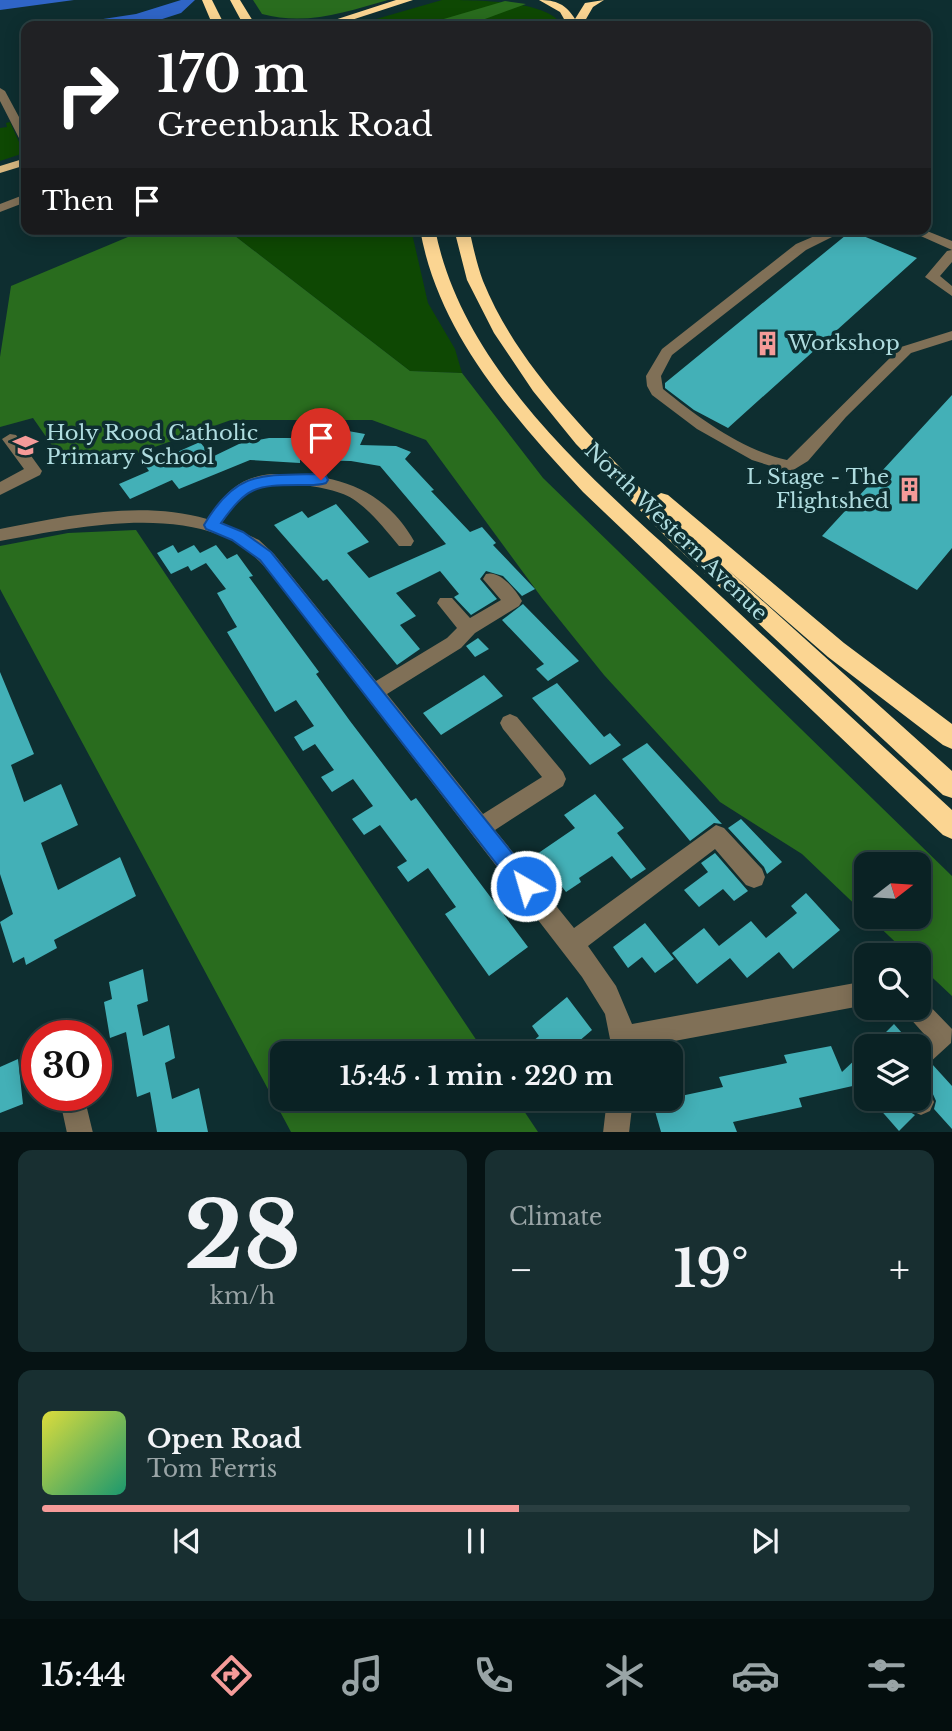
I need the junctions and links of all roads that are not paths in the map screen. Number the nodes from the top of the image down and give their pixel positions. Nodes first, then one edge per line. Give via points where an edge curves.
1 (207, 0) edge
2 (235, 0) edge
3 (408, 0) edge
4 (544, 0) edge
5 (598, 0) edge
6 (605, 0) edge
7 (217, 21) edge
8 (247, 21) edge
9 (339, 21) edge
10 (572, 21) edge
11 (578, 21) edge
12 (589, 21) edge
13 (0, 91) edge
14 (16, 118) junction
15 (0, 121) edge
16 (21, 128) edge
17 (21, 163) edge
18 (0, 170) edge
19 (21, 200) edge
20 (0, 208) edge
21 (429, 235) edge
22 (463, 235) edge
23 (828, 235) edge
24 (925, 235) edge
25 (952, 246) edge
26 (952, 254) edge
27 (952, 292) edge
28 (952, 335) edge
29 (556, 405) junction
30 (10, 439) dead end
31 (0, 489) edge
32 (211, 525) junction
33 (0, 535) edge
34 (405, 541) dead end
35 (492, 579) dead end
36 (446, 603) dead end
37 (468, 628) junction
38 (374, 692) junction
39 (510, 723) dead end
40 (952, 738) edge
41 (952, 787) edge
42 (952, 827) edge
43 (480, 828) junction
44 (754, 877) dead end
45 (572, 944) junction
46 (854, 996) edge
47 (928, 1020) edge
48 (624, 1041) edge
49 (648, 1041) edge
50 (931, 1044) edge
51 (75, 1111) edge
52 (619, 1111) edge
53 (80, 1132) edge
54 (616, 1132) edge

1 - 7 highway
2 - 8 highway
3 - 9 highway
4 - 10 highway via 564,10
5 - 11 highway
6 - 12 highway via 591,10
13 - 14 street
14 - 15 street
14 - 16 street
17 - 18 main road
19 - 20 street
21 - 42 highway, North Western Avenue via 461,325 544,438 590,487
22 - 29 highway, North Western Avenue via 473,274 498,327
23 - 28 street via 801,247 667,352 653,373 657,393 742,450 771,464 790,466 906,350
24 - 25 street
26 - 27 street via 932,277
29 - 40 highway via 766,592
29 - 41 highway, North Western Avenue via 599,457 679,537
30 - 31 street via 34,471
32 - 33 street via 142,518 74,522
32 - 34 street via 233,495 248,485 321,480 369,500
32 - 38 street via 238,536 266,556
35 - 37 street via 513,601
36 - 37 street
37 - 38 street via 454,643
38 - 43 street
39 - 43 street via 556,779
43 - 45 street
44 - 45 street via 716,835
45 - 48 street via 613,1003
46 - 49 street
47 - 50 street via 942,1034
51 - 53 street
52 - 54 street

